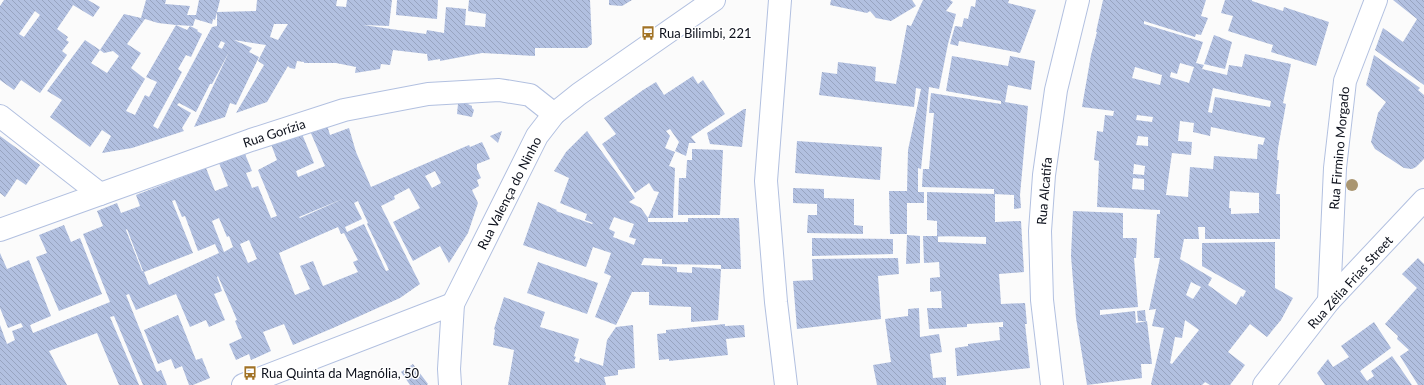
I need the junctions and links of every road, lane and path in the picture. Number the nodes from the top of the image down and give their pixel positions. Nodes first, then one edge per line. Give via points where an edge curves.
1 (714, 0) edge
2 (780, 0) edge
3 (1078, 0) edge
4 (1376, 0) edge
5 (554, 114) junction
6 (0, 116) edge
7 (100, 194) junction
8 (1424, 200) edge
9 (0, 230) edge
10 (1329, 301) junction
11 (453, 304) junction
12 (243, 385) edge
13 (450, 385) edge
14 (786, 385) edge
15 (1052, 385) edge
16 (1264, 385) edge

1 - 5 street, Rua Valença do Ninho
2 - 14 street via 766,181
3 - 15 street, Rua Alcatifa via 1056,90 1043,182 1040,231 1042,300
4 - 10 street, Rua Firmino Morgado via 1345,81 1335,168
5 - 7 street, Rua Gorízia via 530,95 499,90 428,94 344,110
5 - 11 street, Rua Valença do Ninho via 537,136
6 - 7 street
7 - 9 street, Rua Gorízia
8 - 10 street, Rua Zélia Frias Street
10 - 16 street, Rua Zélia Frias Street
11 - 12 street
11 - 13 street

